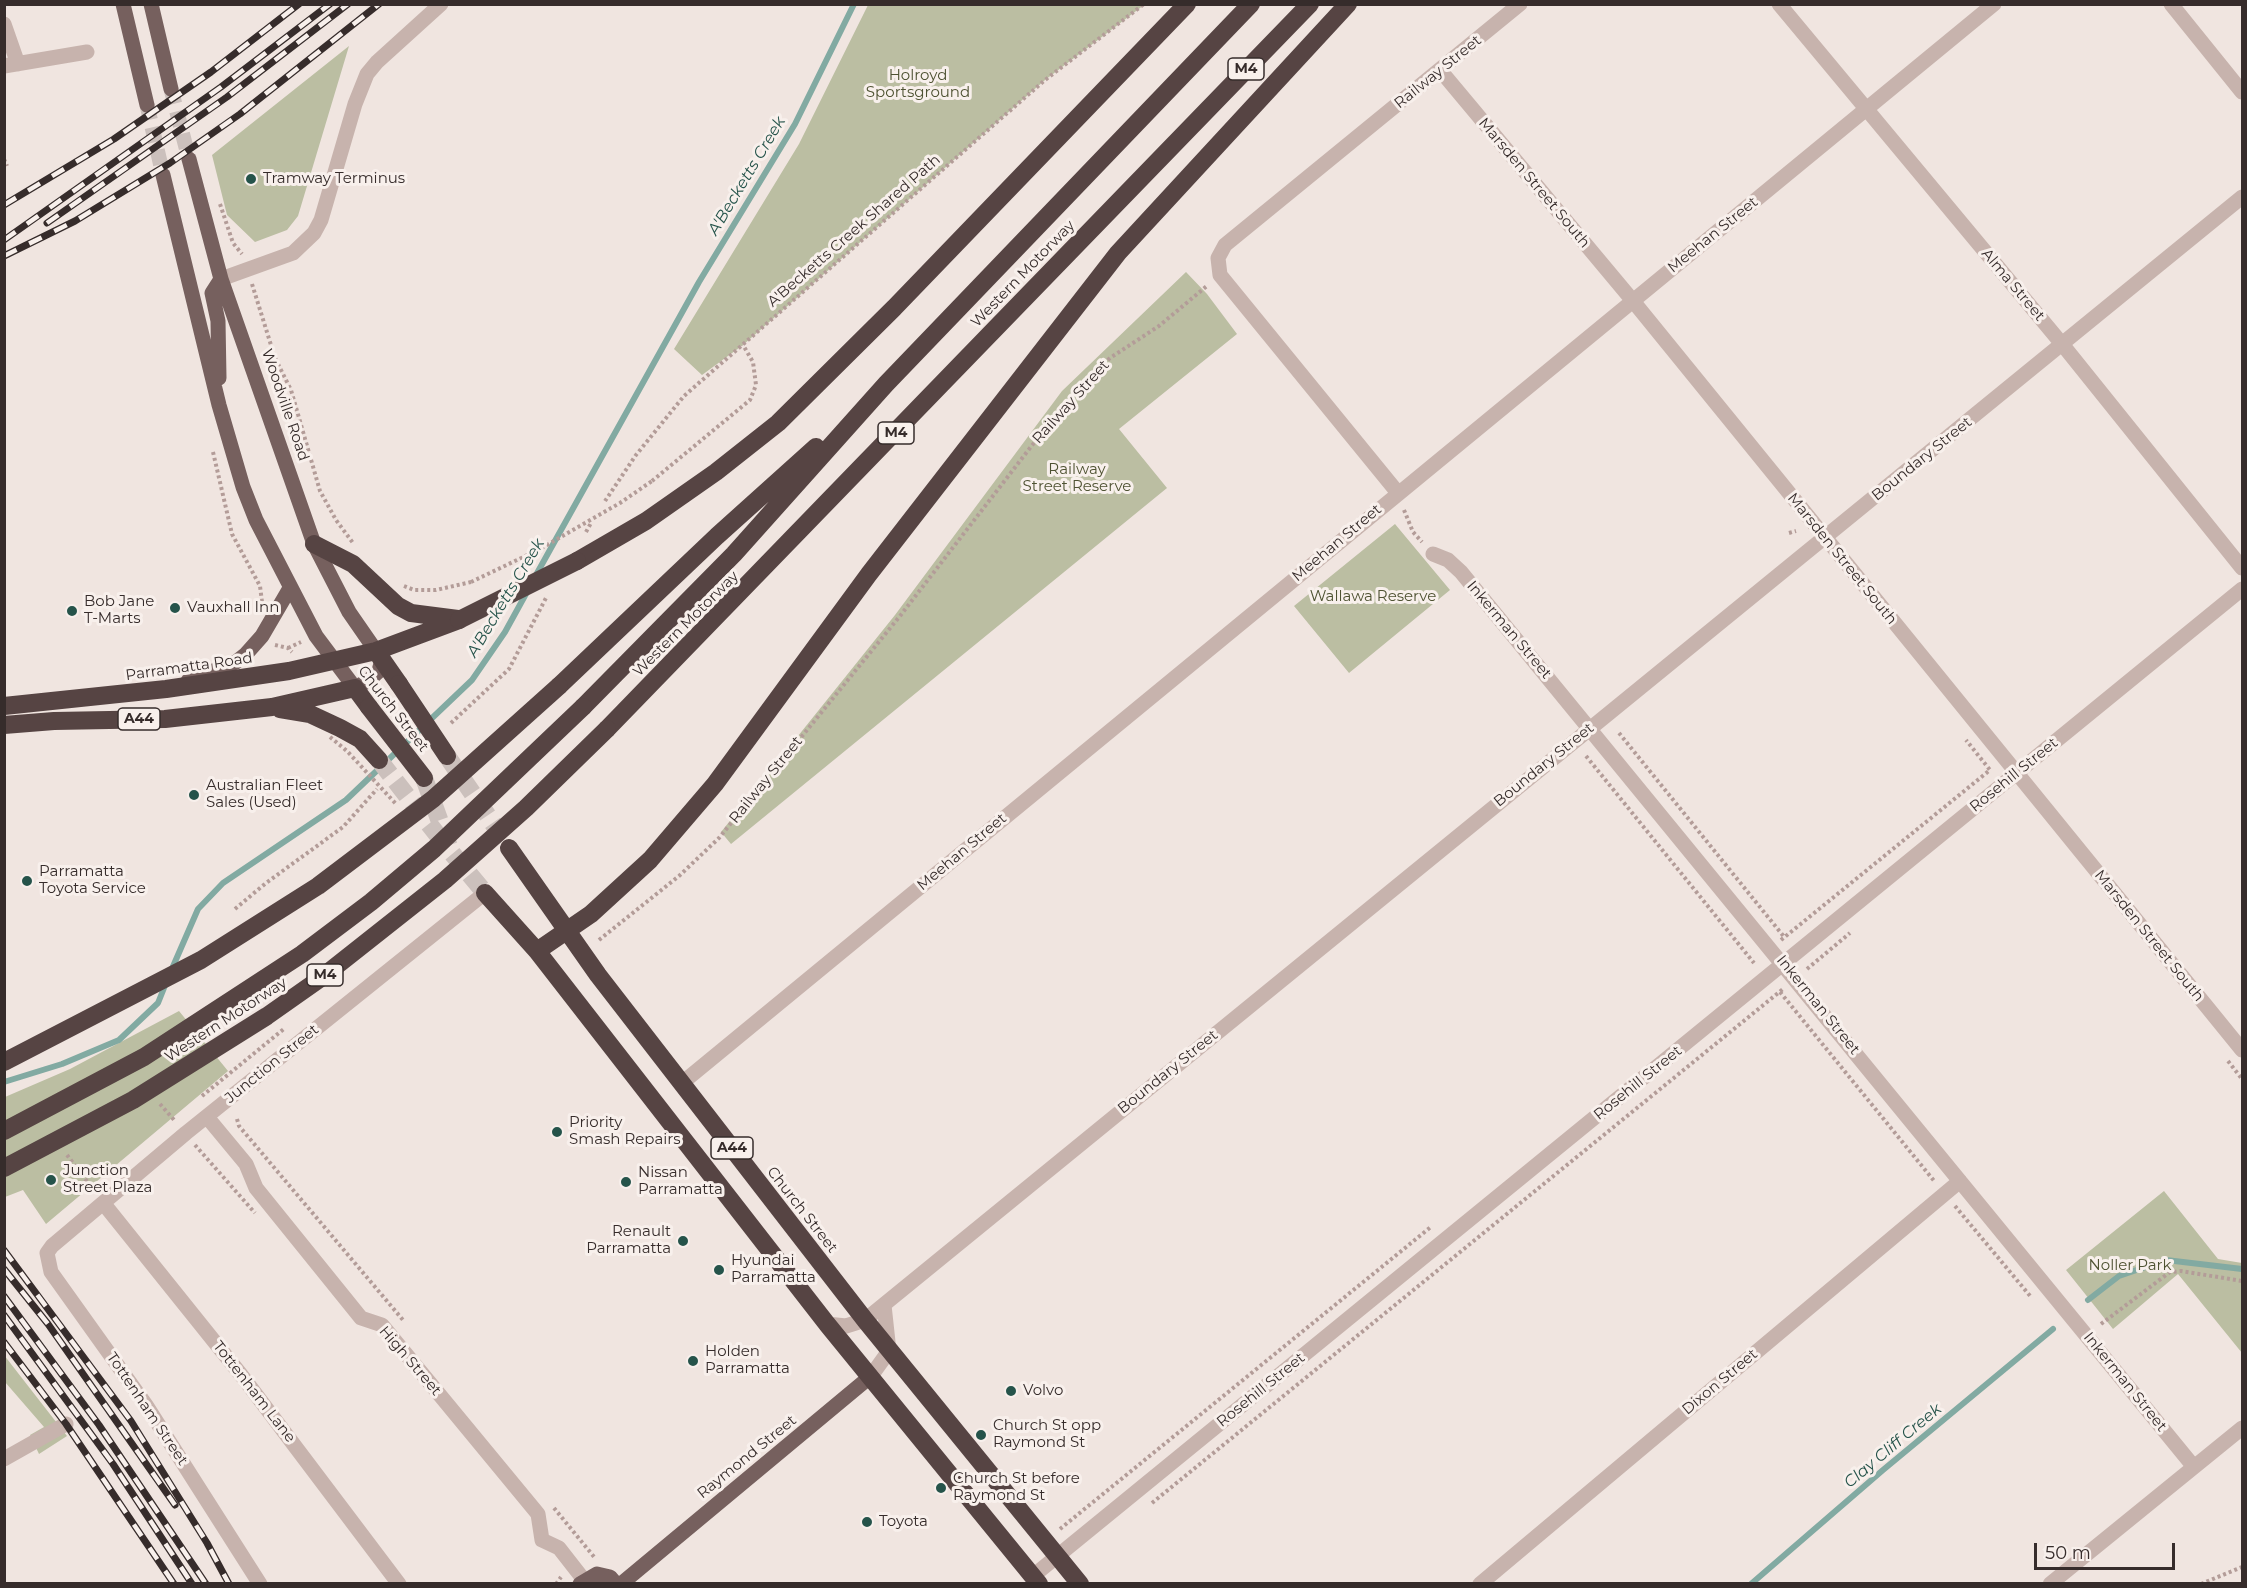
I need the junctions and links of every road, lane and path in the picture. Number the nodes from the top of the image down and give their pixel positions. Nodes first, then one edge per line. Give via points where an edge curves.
1 (123, 4) edge
2 (151, 4) edge
3 (441, 4) edge
4 (1144, 4) edge
5 (1187, 4) edge
6 (1251, 4) edge
7 (1310, 4) edge
8 (1348, 4) edge
9 (1520, 4) edge
10 (1779, 4) edge
11 (1994, 4) edge
12 (2171, 4) edge
13 (4, 24) edge
14 (87, 52) dead end
15 (11, 65) edge
16 (1440, 70) junction
17 (171, 89) tunnel mouth
18 (2242, 92) edge
19 (147, 105) tunnel mouth
20 (1867, 110) junction
21 (4, 159) edge
22 (189, 159) tunnel mouth
23 (7, 166) dead end
24 (163, 175) tunnel mouth
25 (2242, 197) edge
26 (1220, 275) junction
27 (221, 279) junction
28 (255, 291) dead end
29 (1633, 301) junction
30 (743, 345) junction
31 (2062, 345) junction
32 (886, 384) junction
33 (219, 405) junction
34 (1398, 493) junction
35 (605, 501) dead end
36 (591, 523) dead end
37 (1796, 531) dead end
38 (586, 532) dead end
39 (1790, 532) dead end
40 (1825, 538) junction
41 (314, 544) junction
42 (360, 551) dead end
43 (1433, 554) joint
44 (2242, 568) edge
45 (398, 583) dead end
46 (290, 588) junction
47 (2242, 589) edge
48 (548, 595) dead end
49 (459, 620) junction
50 (270, 644) dead end
51 (288, 648) dead end
52 (379, 655) junction
53 (334, 661) junction
54 (355, 688) junction
55 (166, 689) junction
56 (4, 706) edge
57 (272, 707) junction
58 (451, 723) dead end
59 (4, 725) edge
60 (1590, 728) junction
61 (335, 733) junction
62 (1619, 733) dead end
63 (447, 756) tunnel mouth
64 (1586, 756) dead end
65 (379, 760) tunnel mouth
66 (1990, 770) dead end
67 (2016, 773) junction
68 (424, 778) tunnel mouth
69 (377, 789) dead end
70 (401, 810) dead end
71 (509, 848) tunnel mouth
72 (485, 893) joint
73 (235, 909) dead end
74 (1853, 930) dead end
75 (566, 932) junction
76 (1784, 937) junction
77 (599, 940) dead end
78 (1771, 947) junction
79 (537, 951) junction
80 (1797, 952) junction
81 (1754, 963) junction
82 (1784, 964) junction
83 (1749, 968) dead end
84 (1809, 968) junction
85 (1815, 975) dead end
86 (1796, 979) junction
87 (1780, 992) junction
88 (2242, 1050) edge
89 (4, 1062) edge
90 (682, 1083) junction
91 (207, 1117) junction
92 (237, 1119) dead end
93 (239, 1126) dead end
94 (4, 1131) edge
95 (198, 1147) dead end
96 (4, 1168) edge
97 (1960, 1180) junction
98 (1945, 1194) junction
99 (104, 1204) junction
100 (279, 1216) junction
101 (1438, 1221) dead end
102 (62, 1238) joint
103 (2242, 1281) edge
104 (2036, 1304) dead end
105 (884, 1305) junction
106 (2094, 1315) dead end
107 (865, 1320) junction
108 (827, 1324) junction
109 (2101, 1324) junction
110 (2107, 1332) dead end
111 (889, 1351) junction
112 (871, 1376) junction
113 (66, 1424) dead end
114 (2242, 1428) edge
115 (4, 1459) edge
116 (2194, 1467) junction
117 (1149, 1506) dead end
118 (1060, 1529) dead end
119 (1058, 1557) junction
120 (2242, 1567) edge
121 (1036, 1580) edge
122 (582, 1582) edge
123 (260, 1584) edge
124 (399, 1584) edge
125 (619, 1584) edge
126 (1080, 1584) edge
127 (1480, 1584) edge
128 (2050, 1584) edge
129 (2201, 1584) edge

1 - 19 main road
2 - 17 main road
3 - 27 street via 367,74 314,233 293,253
4 - 30 path, A'Becketts Creek Shared Path via 1044,80
5 - 49 highway, Parramatta Road, bridge via 778,423 646,521
6 - 32 highway, Western Motorway / M4
7 - 96 highway, Western Motorway / M4, bridge via 526,808 445,880 258,1023 133,1100
8 - 75 highway via 1118,253 869,574 708,792 624,886
9 - 16 street, Railway Street
10 - 20 street, Alma Street
11 - 20 street, Meehan Street
12 - 18 street
13 - 15 street
14 - 15 street
16 - 26 street, Railway Street via 1225,245 1218,258
16 - 29 street, Marsden Street South
20 - 29 street, Meehan Street
20 - 31 street, Alma Street
21 - 23 path
22 - 27 main road, Woodville Road
24 - 33 main road
25 - 31 street, Boundary Street
26 - 34 street
26 - 77 path, Railway Street via 1092,375 1054,417 900,616 719,838 679,876
27 - 33 main road via 212,293 218,321
27 - 41 main road, Woodville Road
28 - 42 path via 275,358 291,390 320,490 336,520
29 - 34 street, Meehan Street
29 - 40 street, Marsden Street South
30 - 35 path, A'Becketts Creek Shared Path via 684,396
30 - 45 path, bridge via 753,362 756,385 750,400 652,481 538,550 471,582 436,590 414,590
31 - 40 street, Boundary Street
31 - 44 street, Alma Street
32 - 89 highway, Western Motorway / M4, bridge via 433,799 318,886 201,960
32 - 94 highway, Western Motorway / M4, bridge via 734,554 583,707 434,849 302,954 144,1058
33 - 46 main road via 243,487
34 - 43 path via 1413,532
34 - 90 street, Meehan Street
36 - 38 path
37 - 39 path
40 - 60 street, Boundary Street
40 - 67 street, Marsden Street South
41 - 49 highway via 353,564 398,606 411,613
41 - 52 main road, Woodville Road via 349,612
43 - 60 street, Inkerman Street via 1448,560 1461,572
46 - 53 main road
46 - 55 main road via 262,636 236,662
47 - 67 street, Rosehill Street
48 - 58 path via 510,669
49 - 52 highway, Parramatta Road
50 - 51 path
52 - 53 highway, Parramatta Road / A44
52 - 54 main road, A44 via 379,670
52 - 63 highway, Church Street, bridge
53 - 54 main road, Church Street
53 - 55 highway, Parramatta Road / A44
54 - 57 highway, A44
54 - 68 highway, Church Street, bridge
55 - 56 highway, Parramatta Road / A44
57 - 59 highway, A44 via 165,719
57 - 61 highway, A44 via 310,714
60 - 78 street, Inkerman Street
60 - 105 street, Boundary Street
61 - 65 highway, A44 via 360,739
61 - 70 path, bridge
62 - 76 path, Inkerman Street
64 - 81 path, Inkerman Street
66 - 76 path, Rosehill Street
67 - 80 street, Rosehill Street
67 - 88 street, Marsden Street South
69 - 73 path via 343,827
71 - 75 highway, Church Street / A44
72 - 79 highway, A44
72 - 91 street, Junction Street
74 - 84 path
75 - 79 highway
75 - 90 highway, Church Street / A44
76 - 78 path, Rosehill Street
76 - 80 path, Inkerman Street
78 - 81 path, Rosehill Street
78 - 82 street, Inkerman Street
79 - 108 highway, A44
80 - 82 street, Rosehill Street
80 - 84 path, Inkerman Street
81 - 83 path, Rosehill Street
82 - 86 street, Inkerman Street
82 - 119 street, Rosehill Street
84 - 85 path, Inkerman Street
84 - 86 path
86 - 87 path
86 - 97 street, Inkerman Street
87 - 98 path, Inkerman Street
87 - 117 path
90 - 107 highway, Church Street / A44
91 - 99 street, Junction Street
91 - 100 street, High Street via 246,1164 256,1188
92 - 93 path
95 - 100 path via 252,1213
97 - 98 street, Dixon Street
97 - 116 street, Inkerman Street
98 - 104 path, Inkerman Street
98 - 127 street, Dixon Street
99 - 102 street, Junction Street
99 - 124 street, Tottenham Lane via 242,1376
100 - 122 street, High Street via 361,1318 382,1325 538,1514 542,1540 559,1548
101 - 118 path
102 - 123 street, Tottenham Street via 47,1253 51,1272 146,1405
103 - 109 path via 2170,1272
105 - 107 street, Boundary Street
105 - 111 street
106 - 109 path, Inkerman Street
107 - 108 street via 857,1325
107 - 111 highway, Church Street / A44
108 - 112 highway, A44
109 - 110 path, Inkerman Street
111 - 112 street, Raymond Street
111 - 119 highway, Church Street / A44
112 - 121 highway, A44
112 - 125 main road, Raymond Street
113 - 115 street
114 - 116 street
116 - 128 street
119 - 121 street, Rosehill Street
119 - 126 highway, Church Street / A44
120 - 129 path
122 - 125 main road via 590,1576 604,1575

